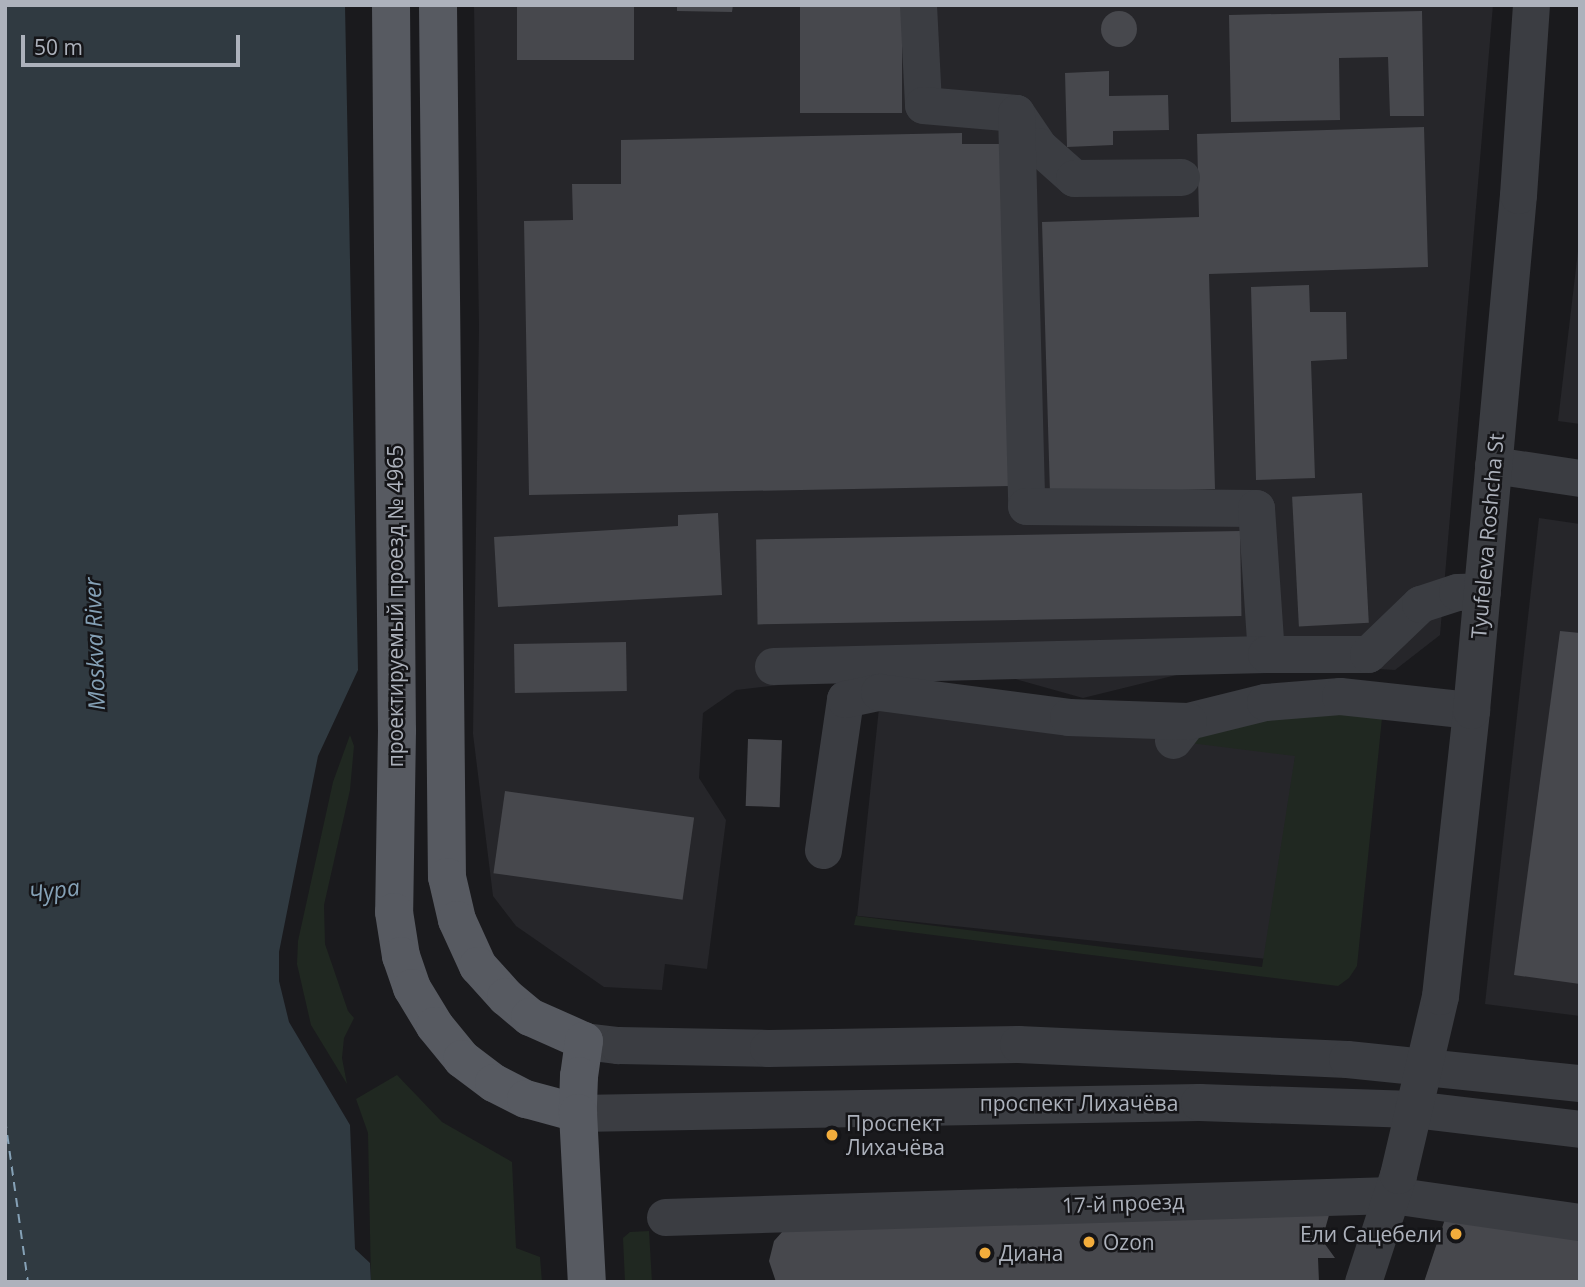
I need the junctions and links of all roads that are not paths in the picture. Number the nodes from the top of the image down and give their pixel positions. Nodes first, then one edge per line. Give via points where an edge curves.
1 (391, 5) edge
2 (438, 5) edge
3 (918, 5) edge
4 (1531, 5) edge
5 (1016, 113) junction
6 (1181, 177) dead end
7 (1493, 465) junction
8 (1580, 478) edge
9 (1482, 591) junction
10 (1266, 653) junction
11 (773, 666) dead end
12 (1471, 710) junction
13 (823, 850) dead end
14 (584, 1041) junction
15 (1424, 1065) junction
16 (1580, 1083) edge
17 (1413, 1109) junction
18 (578, 1113) junction
19 (1580, 1129) edge
20 (1392, 1195) junction
21 (665, 1217) dead end
22 (1580, 1222) edge
23 (587, 1282) edge
24 (1363, 1282) edge

1 - 18 main road, проектируемый проезд № 4965 via 397,730 394,912 401,956 412,988 462,1059 526,1099
2 - 14 main road via 447,877 457,920 478,967 530,1017
3 - 5 street via 923,105
4 - 7 street, Tyufeleva Roshcha St
5 - 6 street via 1038,146 1074,178
5 - 10 street via 1026,506 1256,508
7 - 8 street
7 - 9 street, Tyufeleva Roshcha St
9 - 10 street via 1457,592 1420,604 1368,654
9 - 12 street, Tyufeleva Roshcha St
10 - 11 street
12 - 13 street via 1340,696 1265,702 1180,731 879,692 845,699
12 - 15 street, Tyufeleva Roshcha St via 1440,996
14 - 15 street via 768,1048 1018,1044
14 - 18 main road
15 - 16 street
15 - 17 street, Tyufeleva Roshcha St
17 - 18 street, проспект Лихачёва via 1020,1102
17 - 19 street, проспект Лихачёва
17 - 20 street, Tyufeleva Roshcha St
18 - 23 main road
20 - 21 street, 17-й проезд
20 - 22 street, 17-й проезд
20 - 24 street, Tyufeleva Roshcha St

